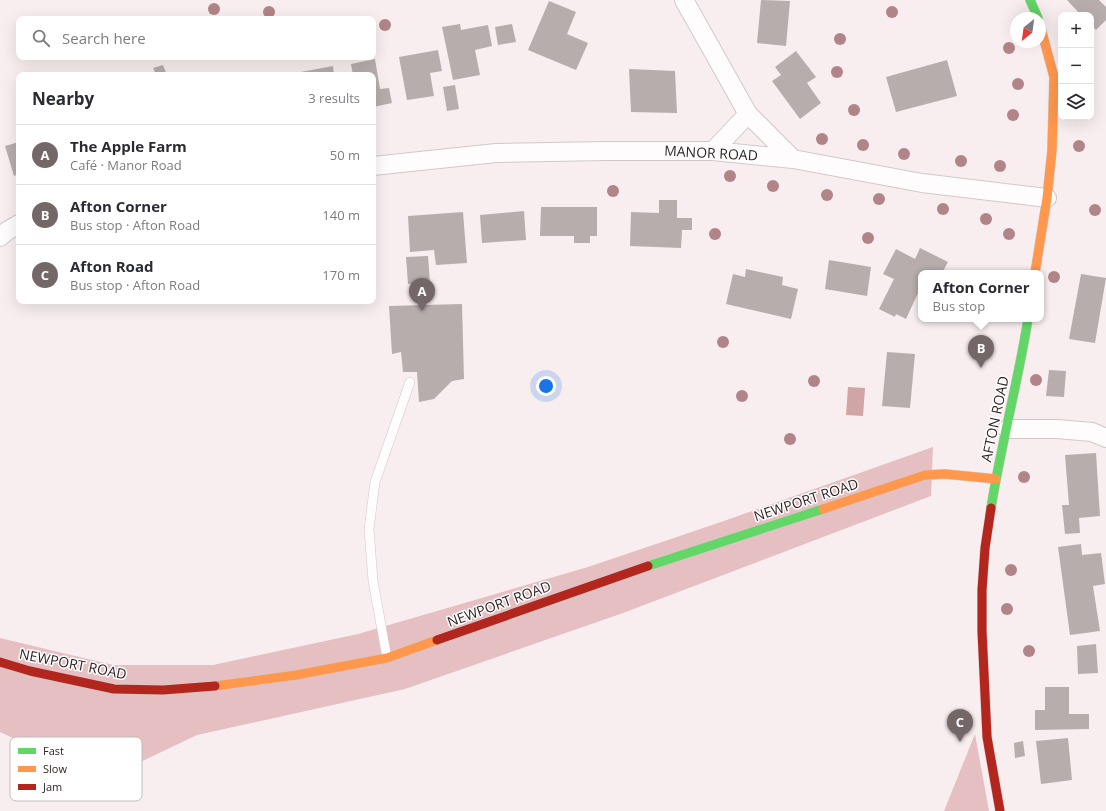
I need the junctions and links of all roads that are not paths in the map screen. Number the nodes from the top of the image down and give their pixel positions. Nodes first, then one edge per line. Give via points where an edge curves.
1 (684, 0) edge
2 (1030, 0) edge
3 (1035, 12) edge
4 (1046, 48) edge
5 (748, 114) junction
6 (713, 151) junction
7 (793, 159) junction
8 (376, 166) edge
9 (1047, 198) junction
10 (16, 226) edge
11 (0, 237) edge
12 (1035, 270) edge
13 (1028, 322) edge
14 (410, 382) dead end
15 (1007, 429) junction
16 (1106, 438) edge
17 (996, 479) junction
18 (387, 658) junction
19 (0, 662) edge
20 (1000, 811) edge

1 - 5 street
2 - 3 main road
4 - 9 main road via 1054,77 1052,150
5 - 6 street
5 - 7 street
6 - 7 street, MANOR ROAD
6 - 8 street, MANOR ROAD via 496,153
7 - 9 street, MANOR ROAD via 922,183
9 - 12 main road
10 - 11 street
13 - 15 main road, AFTON ROAD
14 - 18 lane via 375,482 370,529 373,581
15 - 16 street via 1092,432
15 - 17 main road, AFTON ROAD
17 - 18 main road, NEWPORT ROAD via 945,474 925,475 603,581
17 - 20 main road, AFTON ROAD via 985,548 982,631 987,736
18 - 19 main road, NEWPORT ROAD via 289,676 163,690 114,689

